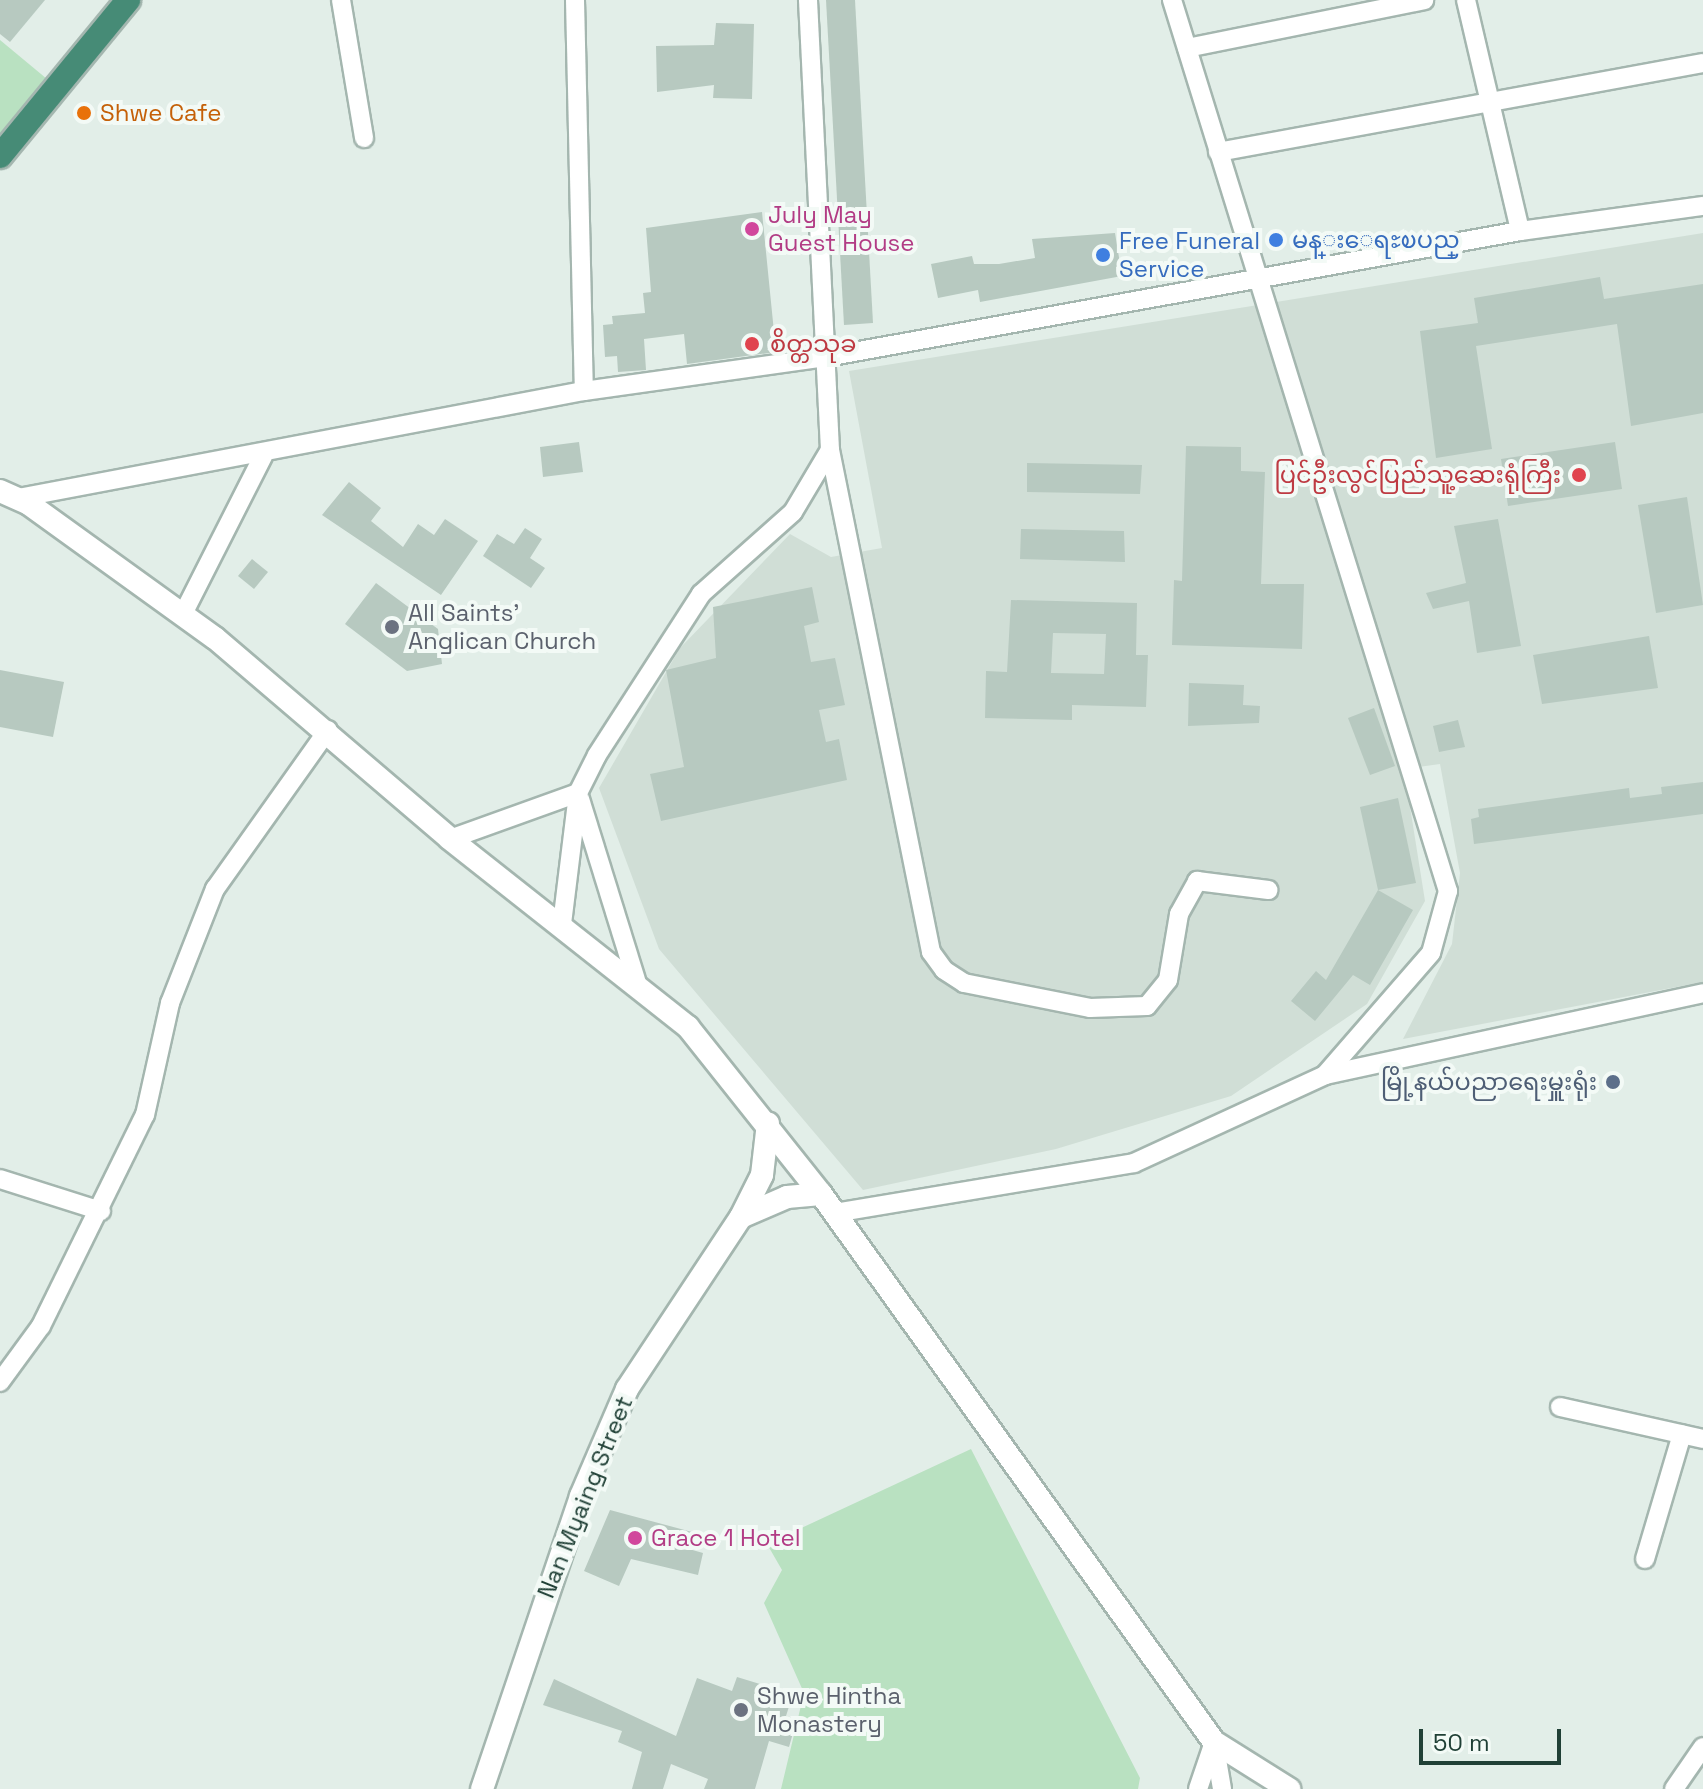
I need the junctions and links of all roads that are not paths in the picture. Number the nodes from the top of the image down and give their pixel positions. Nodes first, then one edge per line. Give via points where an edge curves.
1 (128, 0) edge
2 (341, 0) edge
3 (575, 0) edge
4 (808, 0) edge
5 (1172, 0) edge
6 (1424, 0) edge
7 (1466, 0) edge
8 (1187, 48) junction
9 (1703, 63) edge
10 (1492, 101) junction
11 (364, 138) dead end
12 (1218, 152) junction
13 (0, 156) edge
14 (1703, 206) edge
15 (1520, 231) junction
16 (1259, 276) junction
17 (826, 357) junction
18 (584, 391) junction
19 (830, 450) junction
20 (263, 456) junction
21 (9, 494) edge
22 (183, 614) junction
23 (328, 730) junction
24 (578, 793) junction
25 (450, 839) junction
26 (1268, 890) dead end
27 (562, 924) junction
28 (637, 983) junction
29 (1703, 993) edge
30 (1325, 1075) junction
31 (768, 1123) junction
32 (0, 1179) edge
33 (821, 1194) junction
34 (101, 1211) junction
35 (835, 1213) junction
36 (741, 1217) junction
37 (0, 1382) edge
38 (1560, 1407) dead end
39 (1682, 1434) junction
40 (1703, 1439) edge
41 (1645, 1559) dead end
42 (1214, 1742) junction
43 (1703, 1747) edge
44 (482, 1789) edge
45 (1198, 1789) edge
46 (1222, 1789) edge
47 (1289, 1789) edge
48 (1674, 1789) edge

1 - 13 highway
2 - 11 street
3 - 18 street
4 - 17 street
5 - 8 street
6 - 8 street
7 - 10 street
8 - 12 street
9 - 10 street
10 - 12 street
10 - 15 street
12 - 16 street
14 - 15 street
15 - 16 street
16 - 17 street
16 - 30 street via 1448,891 1431,953
17 - 18 street
17 - 19 street
18 - 20 street
19 - 24 street via 793,512 701,594 654,658
19 - 26 street via 931,952 944,970 964,983 1090,1008 1147,1006 1168,980 1179,914 1197,881
20 - 21 street
20 - 22 street
21 - 22 street
22 - 23 street
23 - 25 street
23 - 34 street via 215,889 170,1003 145,1115
24 - 25 street
24 - 27 street
24 - 28 street
25 - 27 street
27 - 28 street
28 - 31 street via 688,1027
29 - 30 street
30 - 35 street via 1134,1163
31 - 33 street
31 - 36 street, Nan Myaing Street via 762,1175
32 - 34 street
33 - 35 street
33 - 36 street via 787,1197
34 - 37 street via 41,1326
35 - 42 street
36 - 44 street, Nan Myaing Street via 627,1389 575,1510
38 - 39 street
39 - 40 street
39 - 41 street
42 - 45 street
42 - 46 street
42 - 47 street
43 - 48 street

